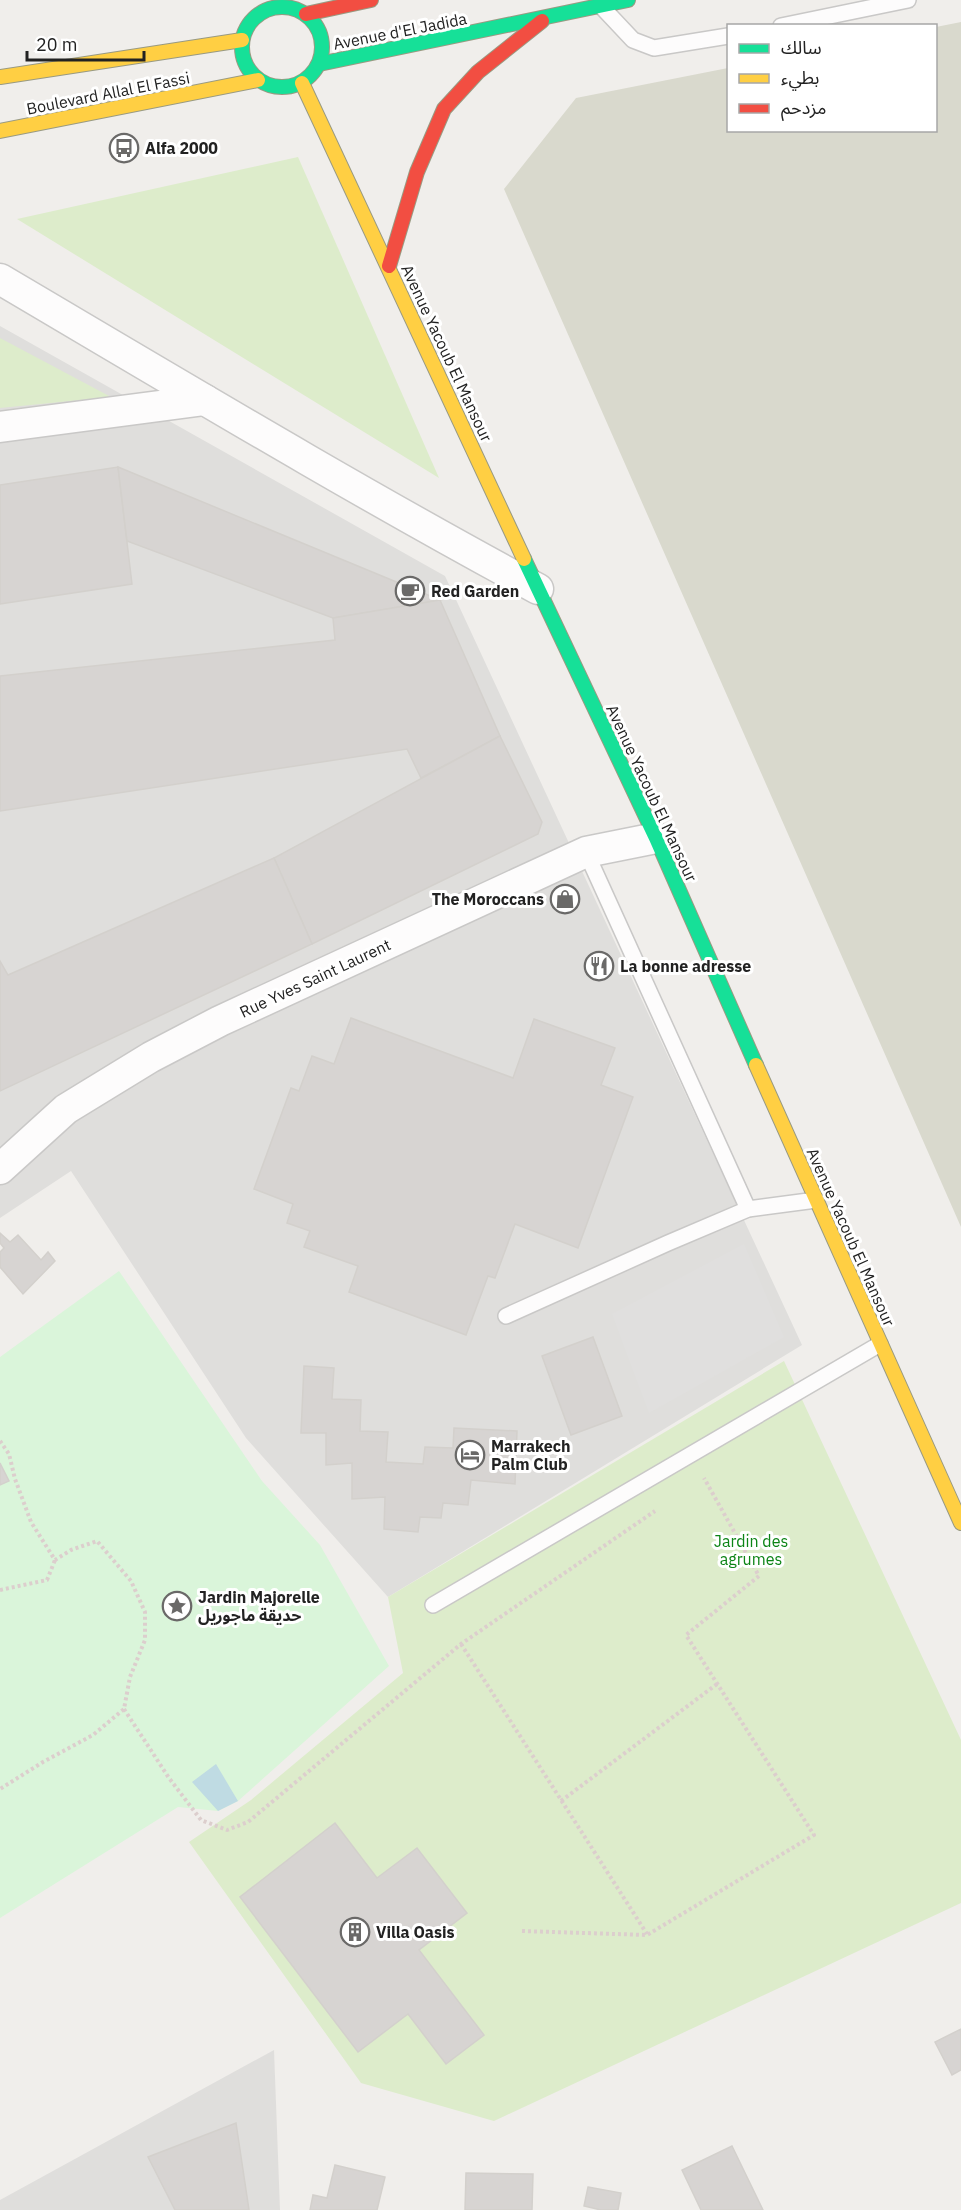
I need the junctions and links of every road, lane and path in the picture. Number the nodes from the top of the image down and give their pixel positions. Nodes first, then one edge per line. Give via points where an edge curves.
1 (371, 0) edge
2 (628, 0) edge
3 (908, 0) edge
4 (271, 4) edge
5 (601, 6) junction
6 (306, 15) junction
7 (546, 18) junction
8 (791, 24) edge
9 (727, 36) edge
10 (242, 40) junction
11 (319, 64) junction
12 (0, 77) edge
13 (258, 80) junction
14 (302, 83) junction
15 (0, 131) edge
16 (389, 266) junction
17 (0, 279) edge
18 (205, 400) junction
19 (0, 427) edge
20 (538, 589) junction
21 (656, 838) junction
22 (586, 852) junction
23 (0, 1169) edge
24 (816, 1200) junction
25 (748, 1209) junction
26 (506, 1316) dead end
27 (880, 1344) junction
28 (0, 1441) edge
29 (703, 1478) dead end
30 (664, 1504) dead end
31 (961, 1523) edge
32 (55, 1560) junction
33 (0, 1590) edge
34 (433, 1605) dead end
35 (461, 1644) junction
36 (717, 1684) junction
37 (124, 1710) junction
38 (0, 1789) edge
39 (561, 1801) junction
40 (522, 1931) dead end
41 (647, 1935) junction

1 - 6 main road
2 - 5 main road, Avenue d'El Jadida
3 - 8 lane
4 - 6 main road
4 - 10 main road via 248,25
5 - 7 main road, Avenue d'El Jadida
5 - 9 lane via 633,40 654,48
6 - 11 main road via 318,28 323,46
7 - 11 main road, Avenue d'El Jadida
7 - 16 main road via 478,72 444,109 417,172
10 - 12 main road, Boulevard Allal El Fassi
10 - 13 main road via 242,55
11 - 14 main road
13 - 14 main road via 272,87 288,88
13 - 15 main road, Boulevard Allal El Fassi
14 - 16 main road, Avenue Yacoub El Mansour
16 - 20 main road, Avenue Yacoub El Mansour
17 - 18 street
18 - 19 street
18 - 20 street
20 - 21 main road, Avenue Yacoub El Mansour
21 - 22 street, Rue Yves Saint Laurent
21 - 24 main road, Avenue Yacoub El Mansour
22 - 23 street, Rue Yves Saint Laurent via 220,1021 151,1057 66,1109
22 - 25 lane
24 - 25 lane
24 - 27 main road, Avenue Yacoub El Mansour
25 - 26 lane
27 - 31 main road, Avenue Yacoub El Mansour
27 - 34 lane
28 - 32 path via 9,1454 31,1522
29 - 36 path via 759,1576 686,1635
30 - 35 path
32 - 33 path via 46,1580
32 - 37 path via 97,1541 131,1581 145,1612 146,1640 130,1677
35 - 37 path via 248,1822 226,1830 201,1820
35 - 39 path
36 - 39 path
36 - 41 path via 814,1835
37 - 38 path via 93,1735
39 - 41 path
40 - 41 path

